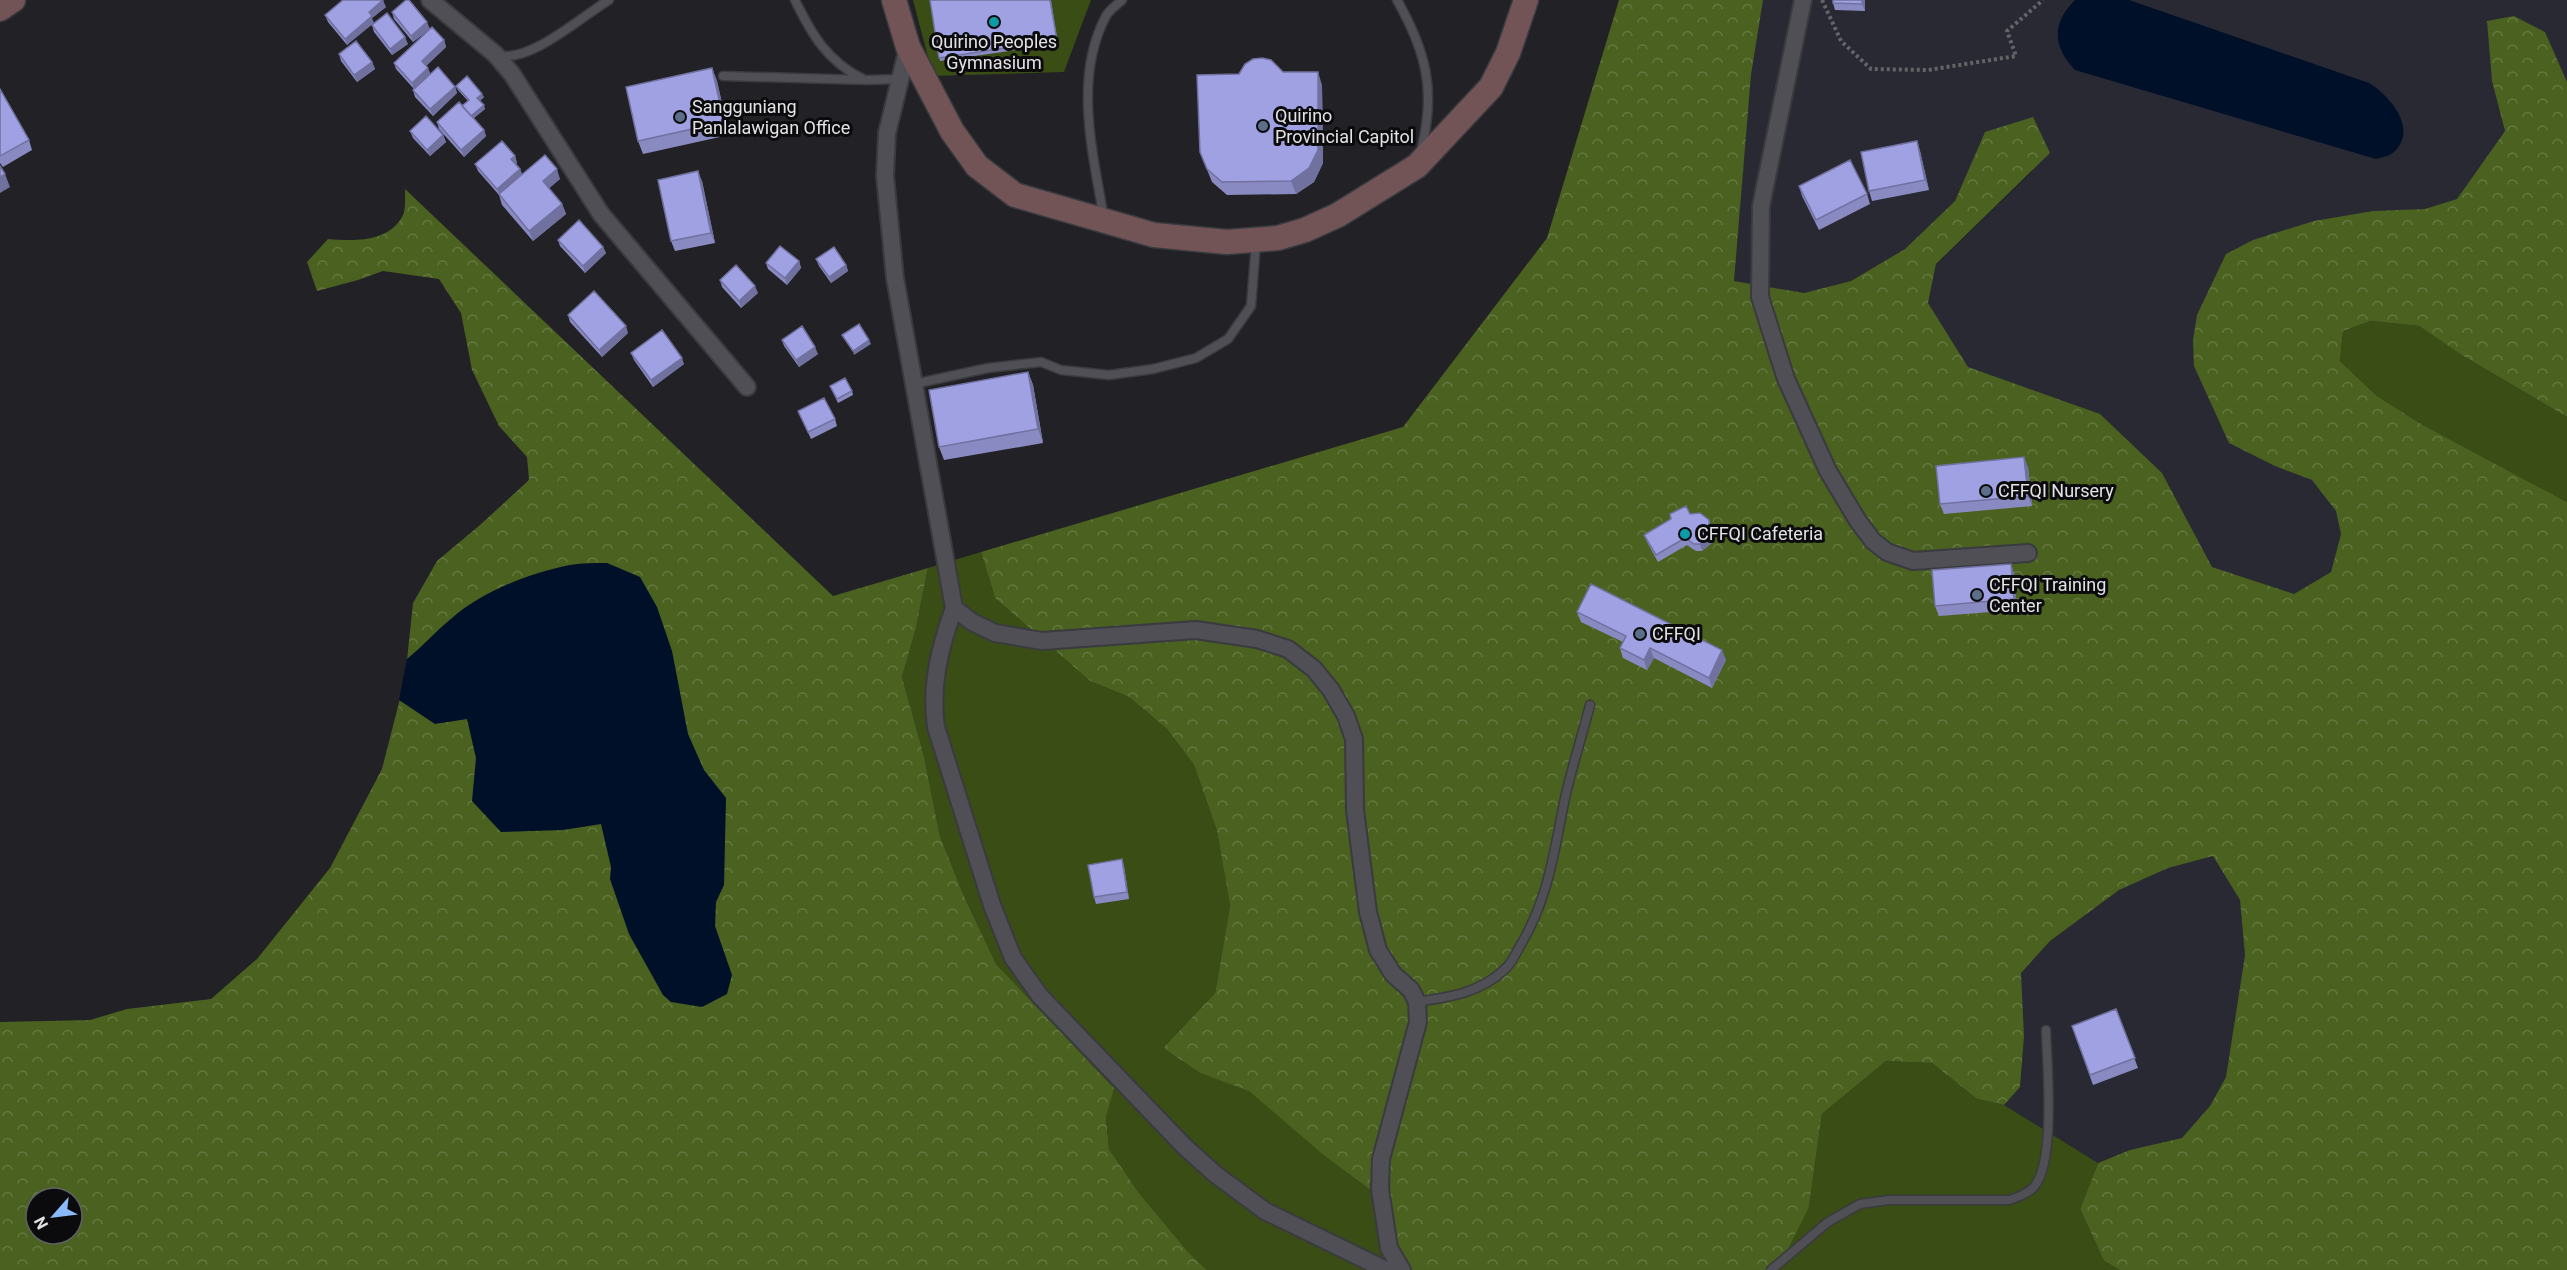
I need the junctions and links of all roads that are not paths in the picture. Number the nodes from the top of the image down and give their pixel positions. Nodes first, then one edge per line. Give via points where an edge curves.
1 (14, 0) edge
2 (430, 0) edge
3 (609, 0) edge
4 (795, 0) edge
5 (894, 0) edge
6 (1122, 0) edge
7 (1397, 0) edge
8 (1526, 0) edge
9 (1803, 0) edge
10 (0, 9) edge
11 (908, 46) junction
12 (495, 54) junction
13 (723, 76) dead end
14 (900, 79) junction
15 (866, 80) junction
16 (1417, 166) junction
17 (1104, 222) junction
18 (1256, 240) junction
19 (914, 384) junction
20 (747, 387) dead end
21 (2028, 553) dead end
22 (954, 608) junction
23 (1590, 705) dead end
24 (1418, 1002) junction
25 (2046, 1030) dead end
26 (1386, 1270) edge
27 (1402, 1270) edge
28 (1771, 1270) edge

1 - 10 street
2 - 12 street
3 - 12 lane via 522,55
4 - 15 lane via 820,46 844,70
5 - 11 street
6 - 17 lane via 1107,15 1089,60 1088,121
7 - 16 lane via 1423,52 1430,88 1428,125
8 - 16 street via 1508,53 1491,87
9 - 21 street via 1761,206 1760,297 1786,379 1827,471 1858,521 1887,552 1913,561
11 - 14 street
11 - 17 street via 952,131 977,166 1015,195
12 - 20 street via 512,74 601,214
13 - 15 lane
14 - 15 lane
14 - 19 street via 887,133 885,176 895,278
16 - 18 street via 1338,215 1305,230
17 - 18 street via 1154,235 1227,242
18 - 19 lane via 1251,306 1228,339 1196,358 1109,375 1061,370 1041,362 988,368
19 - 22 street
22 - 24 street via 995,633 1042,641 1196,630 1257,639 1288,649 1314,669 1346,716 1354,739 1355,810 1368,912 1378,950
22 - 26 street via 934,680 936,727 992,905 1013,958 1040,996 1215,1174 1265,1211
23 - 24 lane via 1565,798 1556,854 1533,924 1507,968 1486,983 1472,992
24 - 27 street via 1418,1022 1381,1159 1380,1189 1389,1248
25 - 28 lane via 2049,1132 2034,1186 2009,1200 1889,1200 1860,1204 1828,1222

